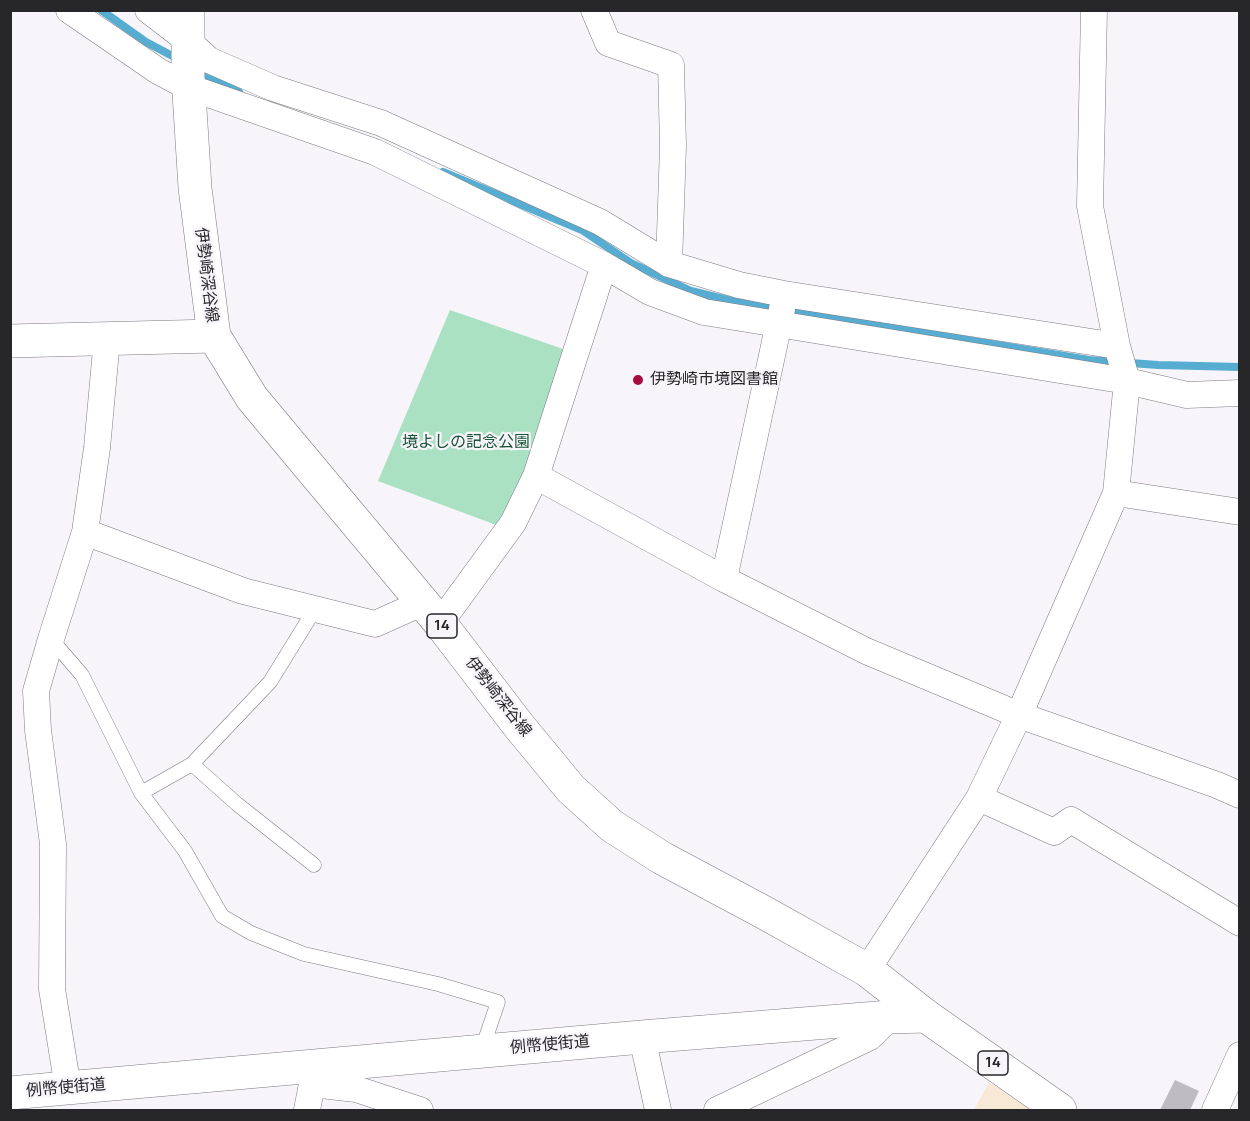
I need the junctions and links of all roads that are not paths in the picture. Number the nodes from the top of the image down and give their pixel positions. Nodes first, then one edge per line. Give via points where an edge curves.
1 (69, 10) edge
2 (148, 10) edge
3 (594, 10) edge
4 (1094, 10) edge
5 (188, 53) edge
6 (669, 264) junction
7 (604, 265) junction
8 (784, 294) junction
9 (781, 324) junction
10 (213, 336) junction
11 (107, 339) junction
12 (10, 340) edge
13 (1117, 346) junction
14 (1126, 381) junction
15 (1239, 393) edge
16 (536, 476) junction
17 (1116, 492) junction
18 (1239, 512) edge
19 (85, 532) junction
20 (724, 579) junction
21 (315, 609) junction
22 (431, 613) junction
23 (51, 639) junction
24 (1019, 715) junction
25 (192, 764) junction
26 (141, 794) junction
27 (1239, 795) edge
28 (979, 798) junction
29 (314, 865) dead end
30 (1239, 923) edge
31 (867, 970) junction
32 (926, 1016) junction
33 (890, 1017) junction
34 (642, 1037) junction
35 (482, 1051) junction
36 (1239, 1055) edge
37 (312, 1075) junction
38 (68, 1088) junction
39 (10, 1093) edge
40 (307, 1110) edge
41 (420, 1110) edge
42 (658, 1110) edge
43 (717, 1110) edge
44 (1060, 1110) edge
45 (1215, 1110) edge

1 - 5 street via 158,71
2 - 5 street
3 - 6 street via 608,42 670,65 673,146
4 - 13 street via 1090,206
5 - 6 street via 273,88 381,123 600,222
5 - 7 street via 375,152
5 - 10 main road, 伊勢崎深谷線 / 14 via 195,188
6 - 8 street
7 - 9 street via 650,292 704,312
7 - 16 street
8 - 9 street
8 - 13 street
9 - 14 street
9 - 20 street
10 - 11 main road
10 - 22 main road, 伊勢崎深谷線 / 14 via 252,398
11 - 12 main road
11 - 19 street
13 - 14 street
14 - 15 street via 1187,395
14 - 17 street
16 - 20 street
16 - 22 street via 513,523
17 - 18 street
17 - 24 street
19 - 21 street via 243,591
19 - 23 street
20 - 24 street via 866,651
21 - 22 street via 375,624
21 - 25 lane via 270,682
22 - 31 main road, 伊勢崎深谷線 / 14 via 572,789 612,826 662,858
23 - 26 lane via 82,675
23 - 38 street via 36,691 53,844 52,989
24 - 27 street
24 - 28 street
25 - 26 lane
25 - 29 lane
26 - 35 lane via 185,851 222,916 251,933 304,954 438,984 498,1002
28 - 30 street via 1054,832 1071,820
28 - 31 street
31 - 32 main road, 伊勢崎深谷線 / 14
32 - 33 main road, 例幣使街道
32 - 44 main road, 14
33 - 34 main road, 例幣使街道
33 - 43 street via 870,1037
34 - 35 main road, 例幣使街道
34 - 42 street
35 - 37 main road, 例幣使街道
36 - 45 street
37 - 38 main road, 例幣使街道
37 - 40 street
37 - 41 street
38 - 39 main road, 例幣使街道

